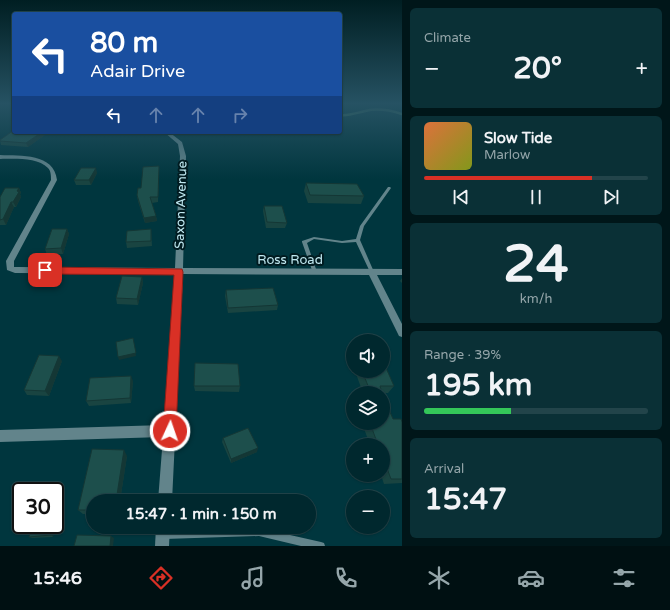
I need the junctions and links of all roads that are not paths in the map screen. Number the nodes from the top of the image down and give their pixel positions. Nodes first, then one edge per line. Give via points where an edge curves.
1 (169, 134) edge
2 (0, 157) edge
3 (389, 188) dead end
4 (358, 240) junction
5 (178, 272) junction
6 (315, 272) junction
7 (372, 272) junction
8 (402, 272) edge
9 (402, 333) edge
10 (170, 431) junction
11 (0, 436) edge
12 (166, 494) edge
13 (163, 536) edge
14 (321, 546) edge

1 - 5 street, Saxon Avenue via 180,143 184,156
2 - 5 street, Ross Road via 38,160 48,164 55,174 10,260 10,268
3 - 4 lane via 362,226
4 - 6 lane via 342,242 314,238 304,242
4 - 7 lane
5 - 6 street, Ross Road
5 - 10 street, Saxon Avenue
6 - 7 street, Ross Road
7 - 8 street, Ross Road
7 - 9 street
10 - 11 street
10 - 12 street, Saxon Avenue
13 - 14 lane via 259,532

